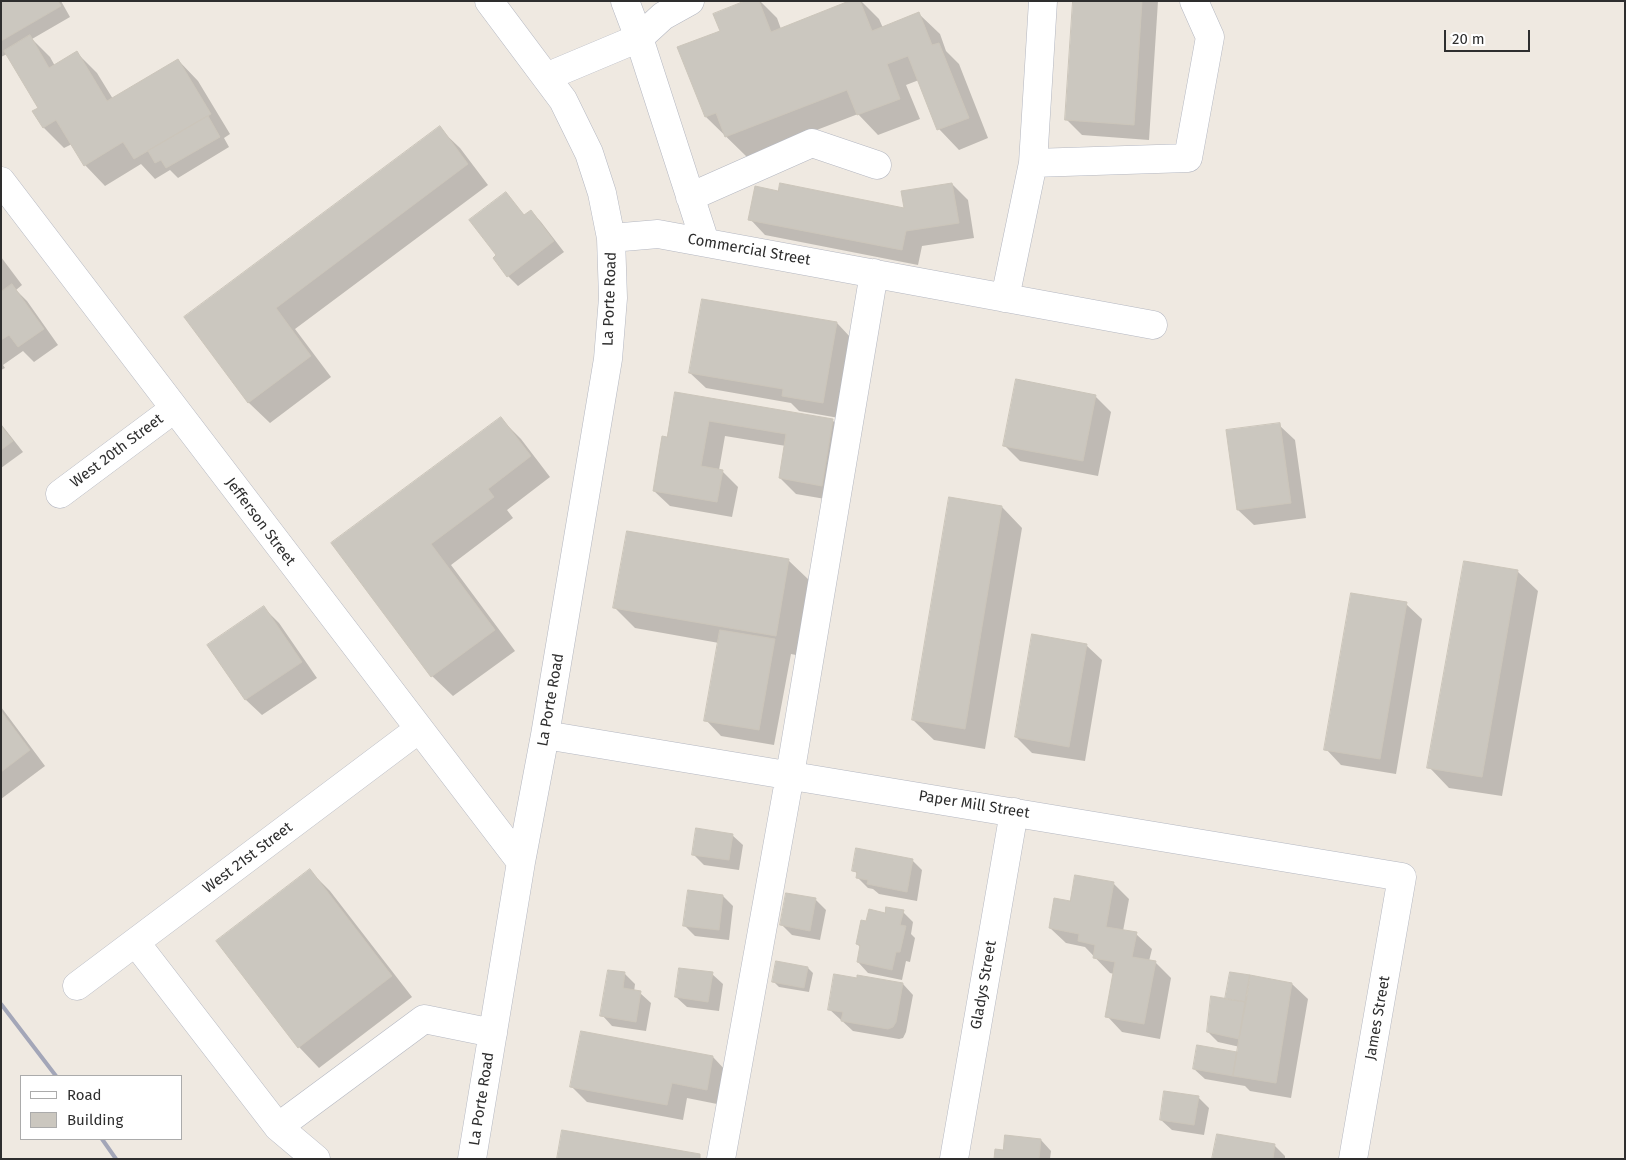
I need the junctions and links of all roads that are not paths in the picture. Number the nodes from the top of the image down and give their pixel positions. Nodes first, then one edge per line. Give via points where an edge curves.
1 (489, 1) edge
2 (625, 1) edge
3 (690, 1) edge
4 (1043, 1) edge
5 (1194, 1) edge
6 (639, 38) junction
7 (546, 77) junction
8 (1033, 163) junction
9 (877, 165) dead end
10 (1, 181) edge
11 (690, 196) junction
12 (611, 238) junction
13 (705, 242) junction
14 (874, 272) junction
15 (1005, 298) junction
16 (1153, 325) dead end
17 (174, 409) junction
18 (60, 494) dead end
19 (419, 729) junction
20 (545, 735) junction
21 (790, 775) junction
22 (1014, 812) junction
23 (521, 862) junction
24 (1402, 877) joint
25 (136, 943) junction
26 (77, 986) dead end
27 (493, 1033) junction
28 (278, 1127) junction
29 (316, 1159) edge
30 (472, 1159) edge
31 (721, 1159) edge
32 (954, 1159) edge
33 (1353, 1159) edge

1 - 7 street
2 - 6 street
3 - 6 street via 662,16
4 - 8 street
5 - 8 street via 1210,38 1188,158
6 - 7 street
6 - 11 street
7 - 12 street via 563,100 590,153
8 - 15 street
9 - 11 street via 812,143
10 - 17 street, Jefferson Street
11 - 13 street
12 - 13 street, Commercial Street via 658,234
12 - 20 street, La Porte Road via 613,298 608,359
13 - 14 street, Commercial Street
14 - 15 street, Commercial Street
14 - 21 street
15 - 16 street, Commercial Street
17 - 18 street, West 20th Street
17 - 19 street, Jefferson Street
19 - 23 street, Jefferson Street
19 - 25 street, West 21st Street
20 - 21 street, Paper Mill Street
20 - 23 street, La Porte Road
21 - 22 street, Paper Mill Street
21 - 31 street
22 - 24 street, Paper Mill Street
22 - 32 street, Gladys Street
23 - 27 street, La Porte Road
24 - 33 street, James Street
25 - 26 street, West 21st Street
25 - 28 street
27 - 28 street via 424,1019
27 - 30 street, La Porte Road
28 - 29 street

